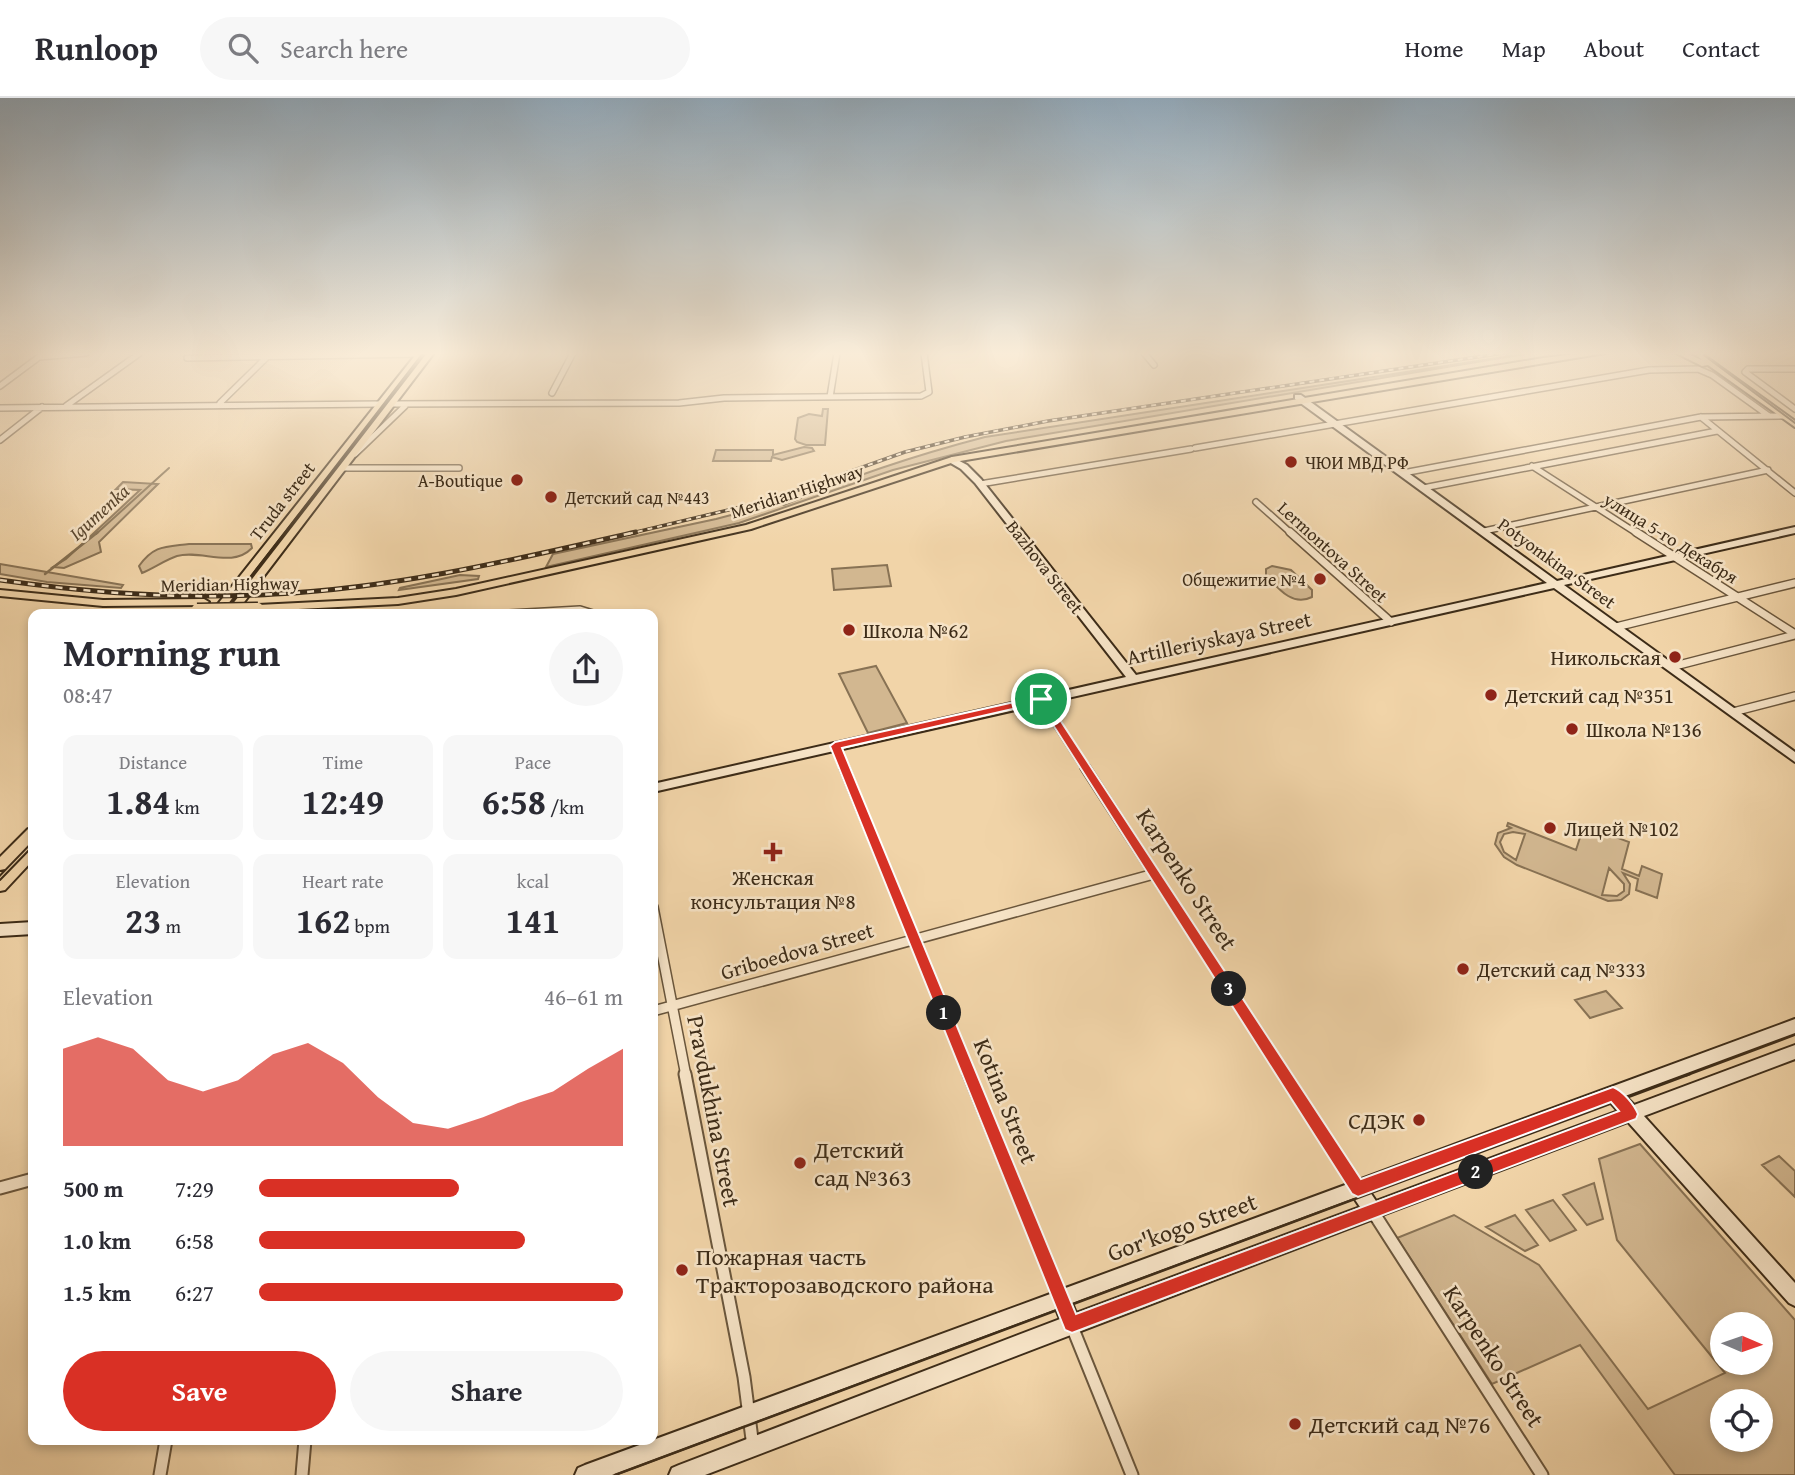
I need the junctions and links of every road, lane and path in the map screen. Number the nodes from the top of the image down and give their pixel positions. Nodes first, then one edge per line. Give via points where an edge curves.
1 (29, 417) edge
2 (370, 417) edge
3 (381, 417) edge
4 (391, 417) edge
5 (1189, 417) edge
6 (1197, 417) edge
7 (1327, 417) edge
8 (1375, 417) edge
9 (1700, 417) edge
10 (1701, 417) edge
11 (1336, 424) junction
12 (1717, 431) junction
13 (0, 440) edge
14 (953, 460) junction
15 (345, 465) junction
16 (1532, 466) junction
17 (459, 468) dead end
18 (1768, 470) junction
19 (1403, 473) junction
20 (981, 484) junction
21 (1423, 488) junction
22 (1795, 493) edge
23 (1256, 502) dead end
24 (1596, 508) junction
25 (1795, 530) edge
26 (1483, 531) junction
27 (1674, 557) junction
28 (1795, 583) edge
29 (1558, 584) junction
30 (0, 593) edge
31 (1737, 597) junction
32 (0, 600) edge
33 (238, 605) joint
34 (261, 605) junction
35 (201, 606) junction
36 (86, 609) edge
37 (122, 609) edge
38 (219, 609) edge
39 (234, 609) edge
40 (1391, 622) junction
41 (1616, 627) junction
42 (1795, 634) edge
43 (1671, 667) junction
44 (1132, 678) junction
45 (1795, 696) edge
46 (1041, 699) junction
47 (1733, 712) junction
48 (835, 746) junction
49 (1795, 758) edge
50 (658, 787) edge
51 (28, 837) edge
52 (28, 857) edge
53 (0, 865) edge
54 (1154, 874) junction
55 (0, 886) edge
56 (28, 929) edge
57 (0, 930) edge
58 (658, 933) edge
59 (913, 938) junction
60 (672, 1006) junction
61 (658, 1010) edge
62 (1795, 1026) edge
63 (1795, 1052) edge
64 (1613, 1094) junction
65 (1631, 1114) junction
66 (28, 1180) edge
67 (0, 1188) edge
68 (1358, 1189) junction
69 (1373, 1212) junction
70 (1060, 1297) junction
71 (1795, 1297) edge
72 (1072, 1324) junction
73 (749, 1414) junction
74 (165, 1445) edge
75 (305, 1445) edge
76 (753, 1447) junction
77 (160, 1475) edge
78 (302, 1475) edge
79 (585, 1475) edge
80 (679, 1475) edge
81 (1132, 1475) edge
82 (1542, 1475) edge

1 - 13 street
2 - 38 main road, Truda street
3 - 15 main road, Truda street
4 - 15 street
5 - 34 main road, Meridian Highway via 940,458 742,524 464,585 383,597
6 - 14 main road, Meridian Highway
7 - 11 street, Potyomkina Street
8 - 11 street
9 - 19 street
10 - 12 street
11 - 19 street, Potyomkina Street
11 - 20 street
12 - 16 street
12 - 18 street
14 - 20 street, Bazhova Street
14 - 34 main road, Meridian Highway via 748,527 456,593 378,603
15 - 17 street
15 - 33 main road, Truda street
16 - 21 street
16 - 24 street, улица 5-го Декабря
18 - 22 street
18 - 24 street
19 - 21 street, Potyomkina Street
20 - 44 street, Bazhova Street
21 - 26 street, Potyomkina Street
23 - 40 street, Lermontova Street
24 - 26 street
24 - 27 street, улица 5-го Декабря
25 - 27 street, Artilleriyskaya Street
26 - 29 street, Potyomkina Street
27 - 29 street, Artilleriyskaya Street
27 - 31 street, улица 5-го Декабря
28 - 31 street
29 - 40 street, Artilleriyskaya Street
29 - 41 street, Potyomkina Street
30 - 35 main road, Meridian Highway
31 - 41 street
31 - 42 street, улица 5-го Декабря
32 - 36 main road, Meridian Highway
33 - 39 main road
34 - 35 main road, Meridian Highway, bridge
35 - 37 main road, Meridian Highway
40 - 44 street, Artilleriyskaya Street
41 - 43 street, Potyomkina Street
42 - 43 street
43 - 47 street, Potyomkina Street
44 - 46 street, Artilleriyskaya Street
45 - 47 street
46 - 48 street, Artilleriyskaya Street
46 - 54 street, Karpenko Street
47 - 49 street, Potyomkina Street
48 - 50 street, Artilleriyskaya Street
48 - 59 street, Kotina Street
51 - 53 main road
52 - 55 main road
54 - 59 street, Griboedova Street
54 - 68 street, Karpenko Street
56 - 57 street
58 - 60 street, Pravdukhina Street
59 - 60 street, Griboedova Street
59 - 70 street, Kotina Street
60 - 61 street, Griboedova Street
60 - 73 street, Pravdukhina Street
62 - 64 street, Gor'kogo Street
63 - 65 street
64 - 65 main road
64 - 68 street, Gor'kogo Street
65 - 69 street
65 - 71 street
66 - 67 street
68 - 69 street, Karpenko Street
68 - 70 street, Gor'kogo Street
69 - 72 street
69 - 82 street, Karpenko Street
70 - 72 street, Kotina Street
70 - 73 street, Gor'kogo Street
72 - 76 street
72 - 81 street, Kotina Street
73 - 76 street, Pravdukhina Street
73 - 79 street, Gor'kogo Street
74 - 77 street
75 - 78 street
76 - 80 street

